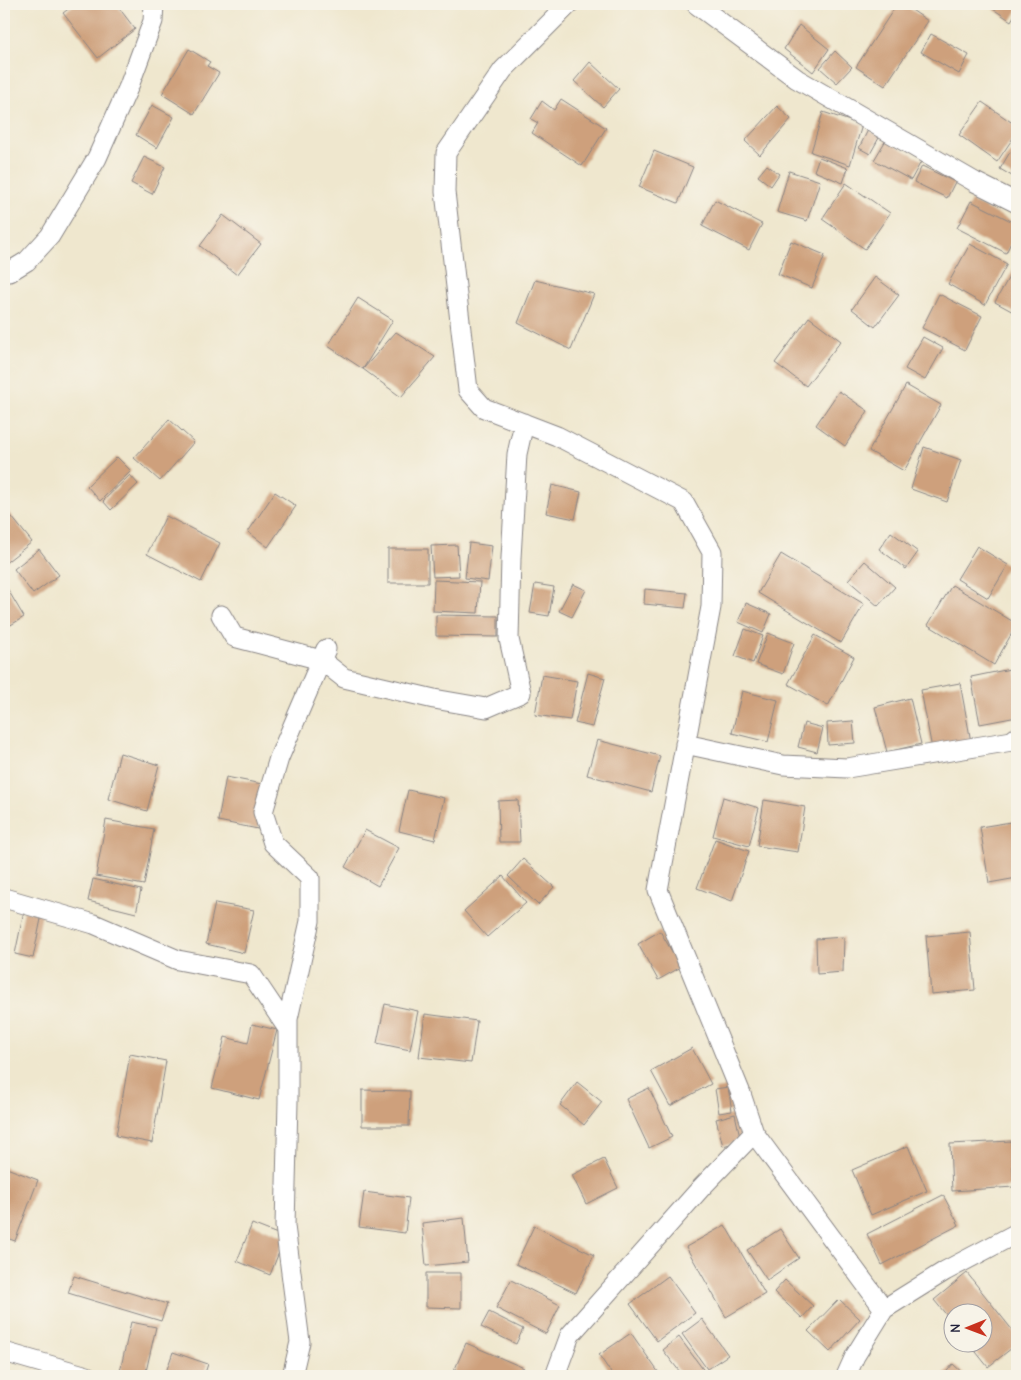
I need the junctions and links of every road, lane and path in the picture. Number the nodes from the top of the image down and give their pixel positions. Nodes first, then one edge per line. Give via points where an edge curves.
1 (154, 4) edge
2 (569, 4) edge
3 (696, 4) edge
4 (1017, 203) edge
5 (4, 272) edge
6 (524, 423) junction
7 (221, 615) dead end
8 (324, 655) junction
9 (1017, 737) edge
10 (685, 744) junction
11 (4, 898) edge
12 (288, 1029) junction
13 (754, 1133) junction
14 (1017, 1234) edge
15 (884, 1309) junction
16 (4, 1352) edge
17 (87, 1376) edge
18 (292, 1376) edge
19 (555, 1376) edge
20 (846, 1376) edge

1 - 5 street via 153,21 129,86 97,158 50,236 27,261
2 - 6 street via 503,70 446,153 445,192 468,390 484,408
3 - 4 street via 798,79
6 - 8 street via 517,454 509,640 521,693 486,708 434,699 344,678
6 - 10 street via 557,436 684,502 712,552 711,607
7 - 8 street via 234,637
8 - 12 street via 279,758 263,812 273,843 310,878 310,921
9 - 10 street via 1012,741 847,768 783,764
10 - 13 street via 658,890
11 - 12 street via 94,924 178,960 252,974
12 - 18 street via 286,1226 300,1342
13 - 15 street
13 - 19 street via 570,1335
14 - 15 street via 945,1271
15 - 20 street
16 - 17 street

